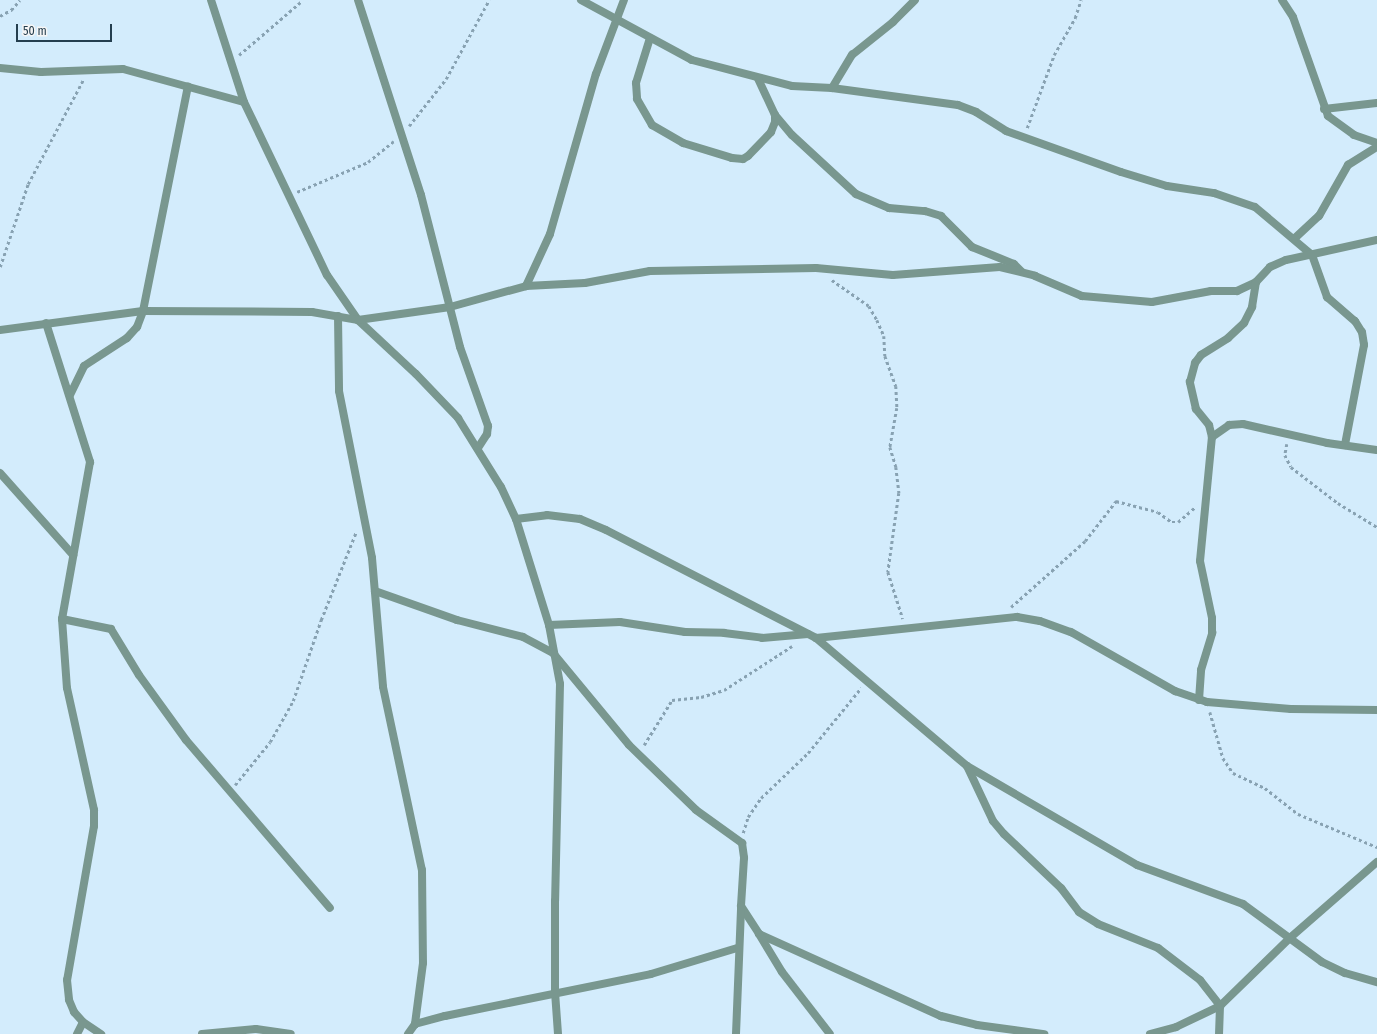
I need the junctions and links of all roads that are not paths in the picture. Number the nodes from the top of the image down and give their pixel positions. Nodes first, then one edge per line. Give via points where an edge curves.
1 (211, 0) edge
2 (358, 0) edge
3 (580, 0) edge
4 (624, 0) edge
5 (915, 0) edge
6 (1282, 0) edge
7 (617, 21) junction
8 (650, 38) junction
9 (0, 68) edge
10 (758, 79) junction
11 (188, 86) junction
12 (832, 88) junction
13 (244, 102) junction
14 (1377, 103) edge
15 (1324, 109) junction
16 (775, 115) junction
17 (1377, 143) edge
18 (1377, 147) edge
19 (1295, 238) junction
20 (1377, 240) edge
21 (1312, 255) junction
22 (1022, 272) junction
23 (1256, 282) junction
24 (526, 286) junction
25 (450, 307) junction
26 (143, 311) junction
27 (338, 316) junction
28 (358, 320) junction
29 (46, 324) junction
30 (0, 330) edge
31 (70, 395) junction
32 (1212, 437) junction
33 (1345, 445) junction
34 (478, 448) junction
35 (1377, 450) edge
36 (0, 473) edge
37 (516, 519) junction
38 (73, 555) junction
39 (375, 591) junction
40 (62, 619) junction
41 (549, 625) junction
42 (813, 636) junction
43 (553, 654) junction
44 (1203, 701) junction
45 (1377, 710) edge
46 (967, 766) junction
47 (1377, 862) edge
48 (741, 906) junction
49 (330, 908) dead end
50 (759, 934) junction
51 (1291, 937) junction
52 (738, 948) junction
53 (1377, 982) edge
54 (555, 992) junction
55 (1220, 1006) junction
56 (83, 1022) junction
57 (415, 1024) junction
58 (226, 1032) edge
59 (77, 1034) edge
60 (101, 1034) edge
61 (202, 1034) edge
62 (291, 1034) edge
63 (408, 1034) edge
64 (558, 1034) edge
65 (736, 1034) edge
66 (830, 1034) edge
67 (1044, 1034) edge
68 (1150, 1034) edge
69 (1219, 1034) edge

1 - 13 street
2 - 25 street via 421,196
3 - 7 street
4 - 7 street
5 - 12 street via 894,22 852,55
6 - 15 street via 1293,18
7 - 8 street
7 - 24 street via 596,74 550,234
8 - 10 street via 692,60
8 - 16 street via 636,83 637,99 652,125 676,140 725,156 743,159 771,132
9 - 11 street via 33,72 123,69
10 - 12 street via 792,86
10 - 16 street
11 - 13 street
11 - 26 street
12 - 19 street via 958,105 976,112 997,128 1148,181 1214,193 1247,203 1261,210
13 - 28 street via 327,275
14 - 15 street
15 - 17 street via 1332,120 1348,131
16 - 22 street via 792,135 856,194 889,208 925,211 941,216 972,247 1014,264
18 - 19 street via 1348,165 1319,216
19 - 21 street
20 - 21 street
21 - 23 street via 1278,263 1263,272
21 - 33 street via 1327,297 1355,321 1363,336 1364,345
22 - 23 street via 1082,296 1152,302 1211,291 1237,291
22 - 24 street via 992,267 878,275 816,268 650,271 585,282
23 - 32 street via 1252,307 1244,323 1228,338 1201,355 1192,372 1190,388 1196,409 1209,425
24 - 25 street
25 - 28 street
25 - 34 street via 460,347 488,426 487,434
26 - 27 street via 312,312
26 - 29 street
26 - 31 street via 137,327 127,338 84,366
27 - 28 street
27 - 39 street via 339,391 372,558
28 - 34 street via 416,374 458,418
29 - 30 street
29 - 31 street
31 - 38 street via 90,462 87,491
32 - 33 street via 1222,429 1237,424
32 - 44 street via 1200,561 1212,618 1212,633 1201,670
33 - 35 street
34 - 37 street via 506,496
36 - 38 street
37 - 41 street
37 - 42 street via 547,515 580,519
38 - 40 street
39 - 43 street via 457,620 523,637
39 - 57 street via 383,687 422,870 423,963
40 - 49 street via 111,629 139,676 186,740
40 - 56 street via 67,688 94,810 94,826 67,980 69,1000 74,1012
41 - 42 street via 620,622 685,632 724,632 762,638
41 - 43 street
42 - 44 street via 907,629 998,618 1040,621 1071,632 1175,691
42 - 46 street
43 - 48 street via 609,724 638,754 696,810 742,843 744,858
43 - 54 street via 560,684
44 - 45 street via 1291,709
46 - 51 street via 1137,865 1231,899
46 - 55 street via 993,821 1060,888 1079,912 1098,924 1148,943 1178,962 1200,980
47 - 51 street
48 - 50 street
48 - 52 street
50 - 66 street via 782,972
50 - 67 street via 942,1016 977,1025
51 - 53 street via 1335,969
51 - 55 street
52 - 54 street via 713,958 651,974
52 - 65 street
54 - 57 street
54 - 64 street
55 - 68 street via 1176,1027
55 - 69 street
56 - 59 street
56 - 60 street
57 - 63 street
58 - 61 street
58 - 62 street via 256,1029

